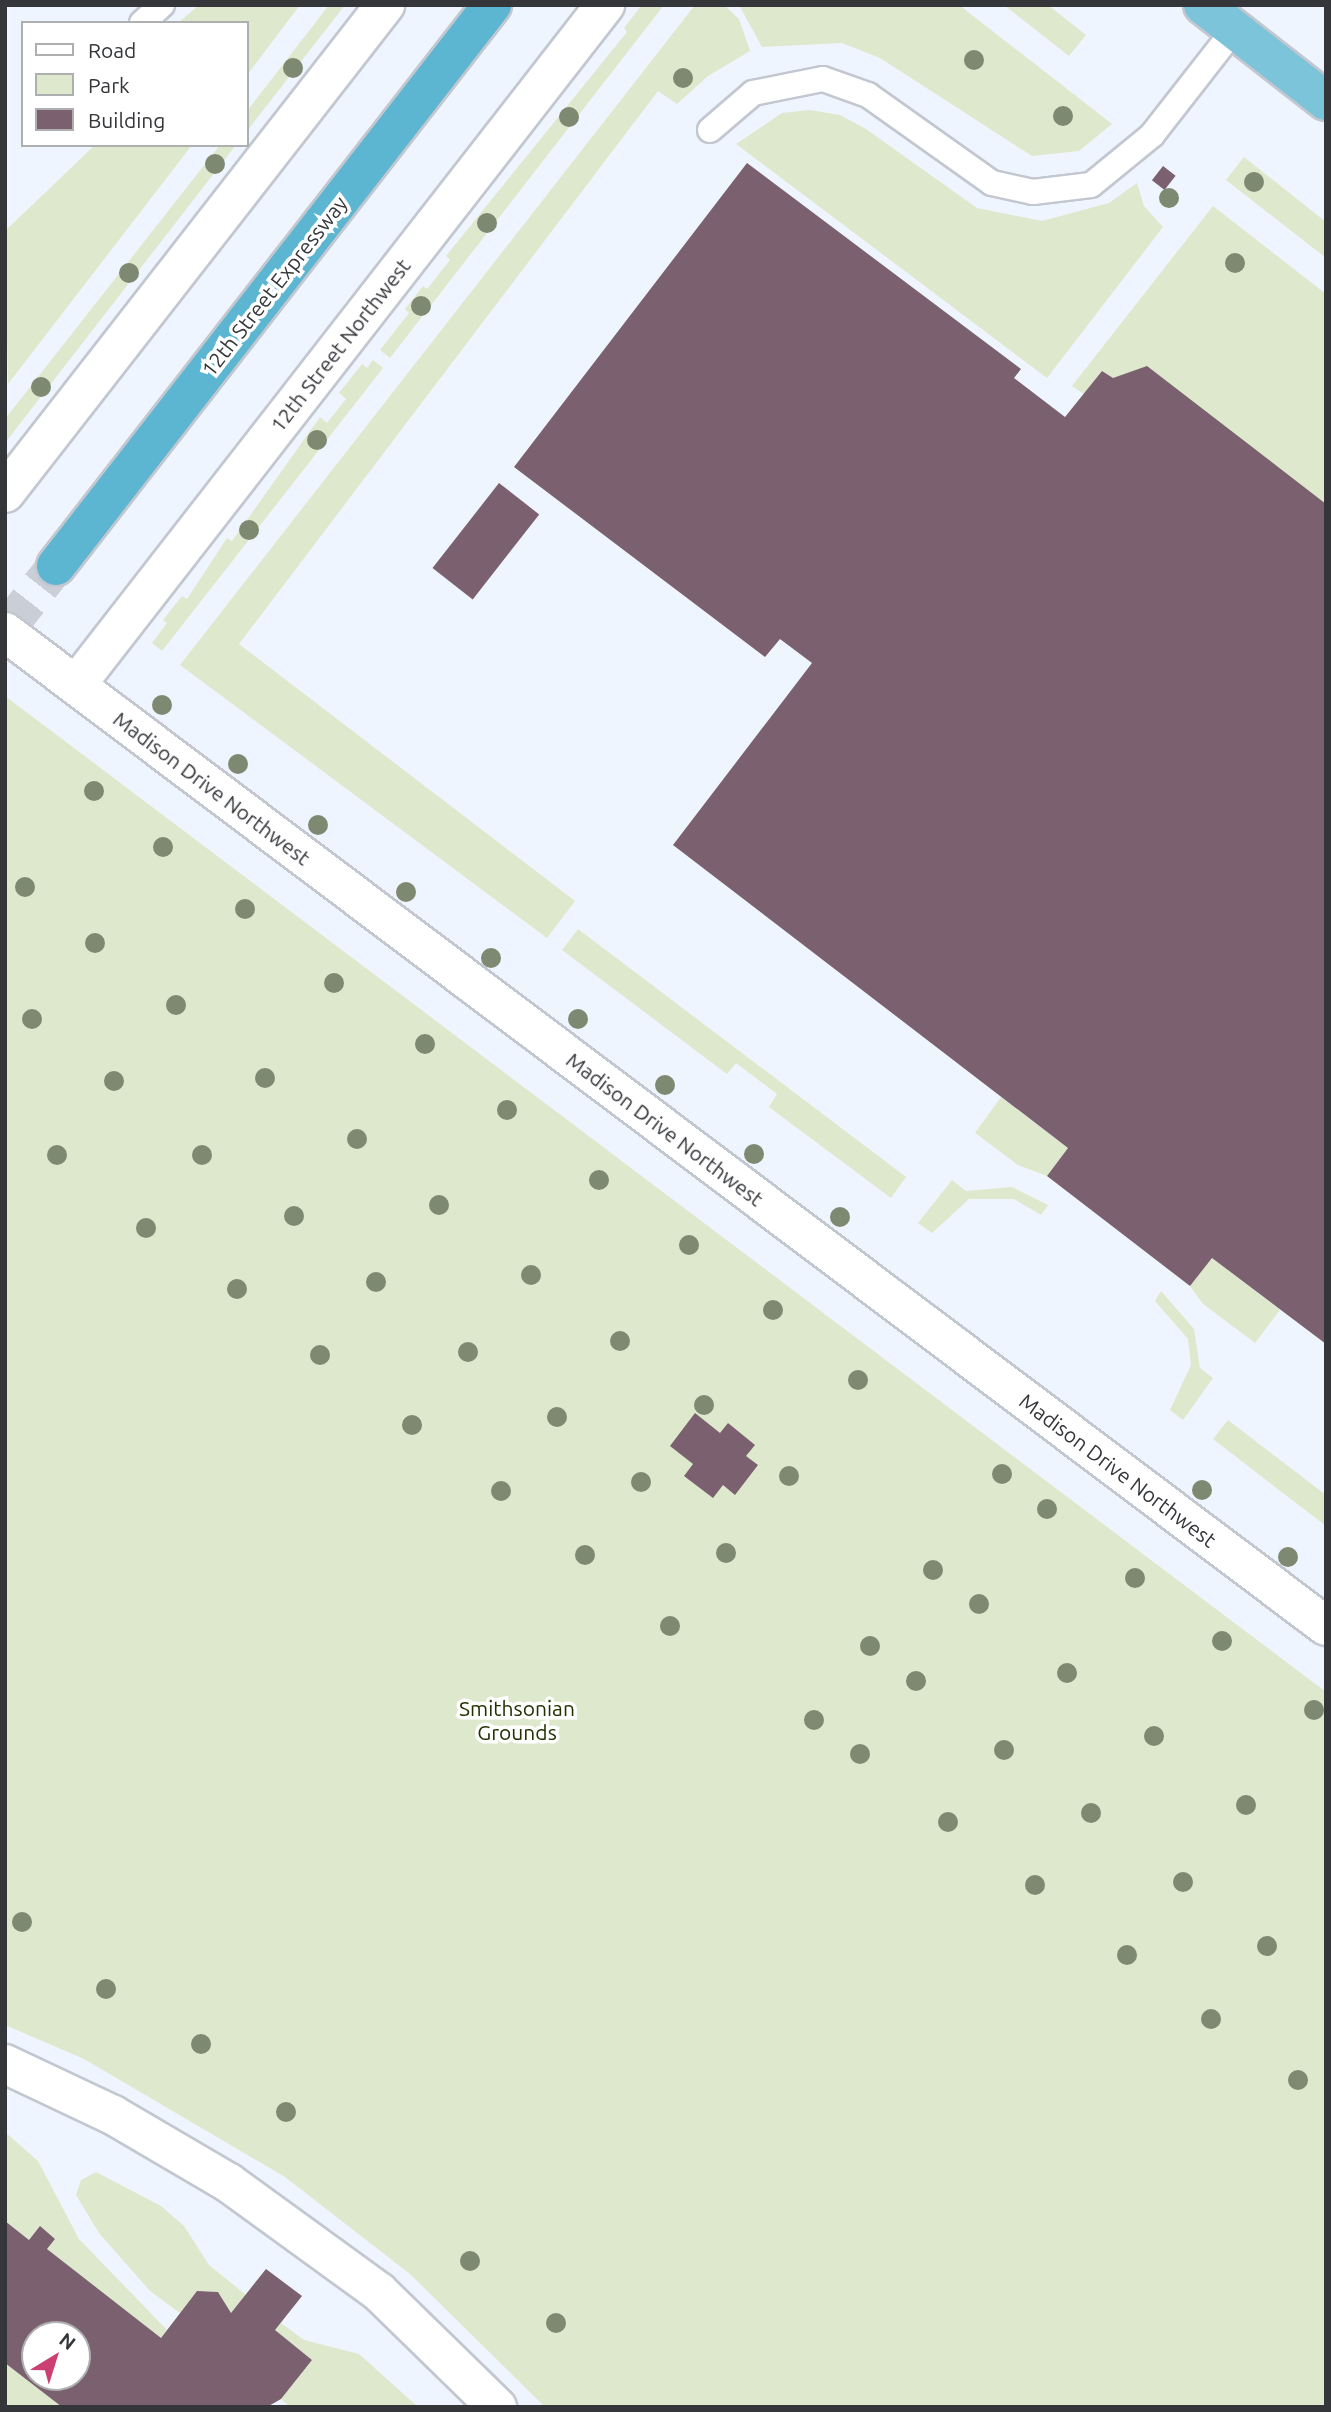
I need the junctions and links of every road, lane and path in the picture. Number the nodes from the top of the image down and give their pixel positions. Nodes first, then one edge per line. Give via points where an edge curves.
1 (162, 5) edge
2 (385, 5) edge
3 (492, 5) edge
4 (605, 5) edge
5 (1203, 5) edge
6 (144, 21) edge
7 (1234, 30) junction
8 (1326, 101) edge
9 (710, 130) dead end
10 (5, 493) edge
11 (56, 566) tunnel mouth
12 (5, 632) edge
13 (76, 685) junction
14 (1326, 1626) edge
15 (5, 2064) edge
16 (497, 2407) edge

1 - 6 lane
2 - 10 street
3 - 11 highway, 12th Street Expressway
4 - 13 street, 12th Street Northwest
5 - 7 highway
7 - 8 highway
7 - 9 lane via 1152,135 1091,185 1032,192 992,183 868,95 823,79 753,93
12 - 13 street, Madison Drive Northwest
13 - 14 street, Madison Drive Northwest
15 - 16 street via 113,2115 229,2183 379,2292

